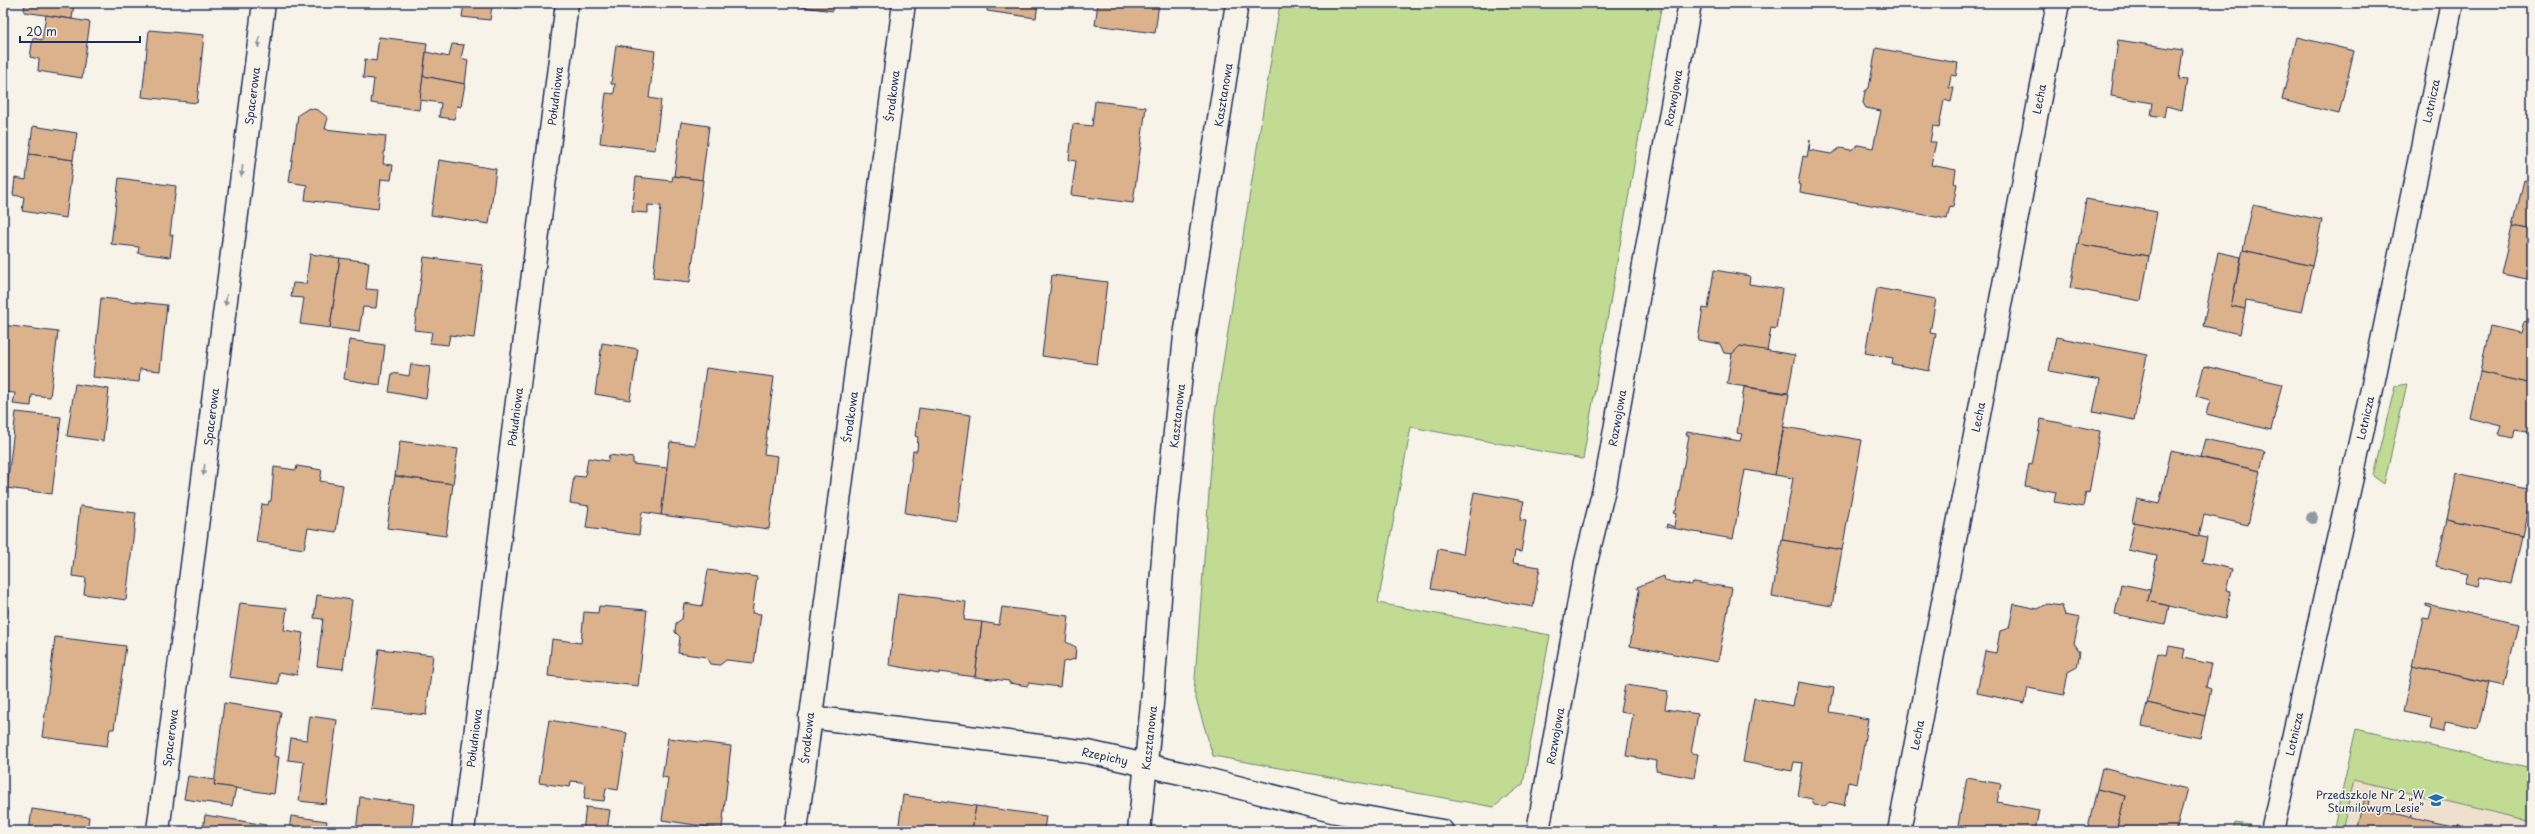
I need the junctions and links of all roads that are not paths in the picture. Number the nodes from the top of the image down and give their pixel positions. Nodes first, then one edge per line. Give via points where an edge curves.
1 (264, 3) edge
2 (567, 3) edge
3 (904, 3) edge
4 (1237, 3) edge
5 (1690, 3) edge
6 (2058, 3) edge
7 (2452, 3) edge
8 (810, 717) junction
9 (1146, 765) junction
10 (158, 831) edge
11 (462, 831) edge
12 (796, 831) edge
13 (1139, 831) edge
14 (1442, 831) edge
15 (1538, 831) edge
16 (1898, 831) edge
17 (2272, 831) edge

1 -> 10 street, Spacerowa
2 - 11 street, Południowa
3 - 8 street, Środkowa
4 - 9 street, Kasztanowa via 1185,336 1166,518
5 - 15 street, Rozwojowa via 1606,481 1586,562
6 - 16 street, Lecha
7 - 17 street, Lotnicza via 2372,389
8 - 9 street, Rzepichy via 1069,749
8 - 12 street, Środkowa
9 - 13 street, Kasztanowa
9 - 14 street, Rzepichy via 1336,812

